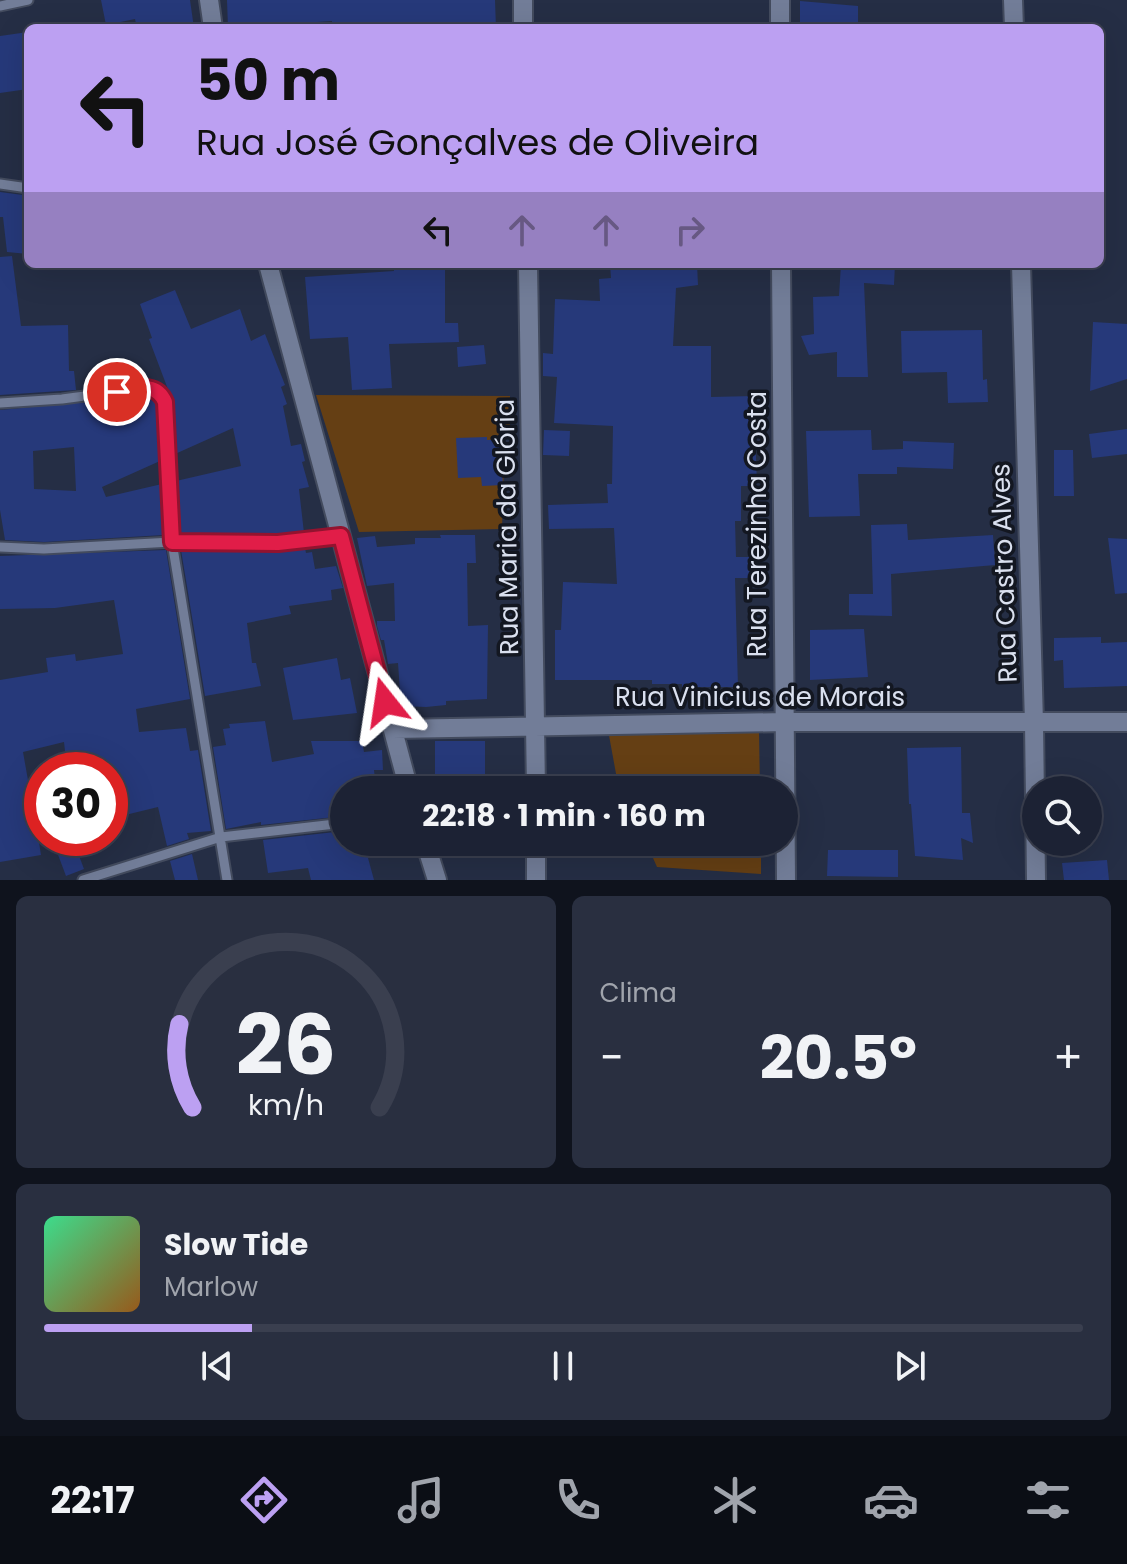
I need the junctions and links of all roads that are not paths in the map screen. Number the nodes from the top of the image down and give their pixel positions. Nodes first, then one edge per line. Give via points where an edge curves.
1 (28, 0) edge
2 (209, 0) edge
3 (523, 0) edge
4 (780, 0) edge
5 (1013, 0) edge
6 (0, 6) edge
7 (212, 24) edge
8 (523, 24) edge
9 (780, 24) edge
10 (1014, 24) edge
11 (0, 184) edge
12 (24, 187) edge
13 (269, 268) edge
14 (528, 268) edge
15 (781, 268) edge
16 (1021, 268) edge
17 (0, 403) edge
18 (341, 536) junction
19 (172, 542) junction
20 (0, 547) edge
21 (784, 722) junction
22 (1127, 722) edge
23 (1034, 723) junction
24 (536, 724) junction
25 (393, 729) junction
26 (405, 776) edge
27 (536, 776) edge
28 (330, 825) edge
29 (221, 837) junction
30 (429, 856) edge
31 (536, 856) edge
32 (83, 880) edge
33 (227, 880) edge
34 (437, 880) edge
35 (536, 880) edge
36 (786, 880) edge
37 (1036, 880) edge

1 - 6 lane
2 - 7 street
3 - 8 street
4 - 9 street
5 - 10 street
11 - 12 lane
13 - 18 street
14 - 24 street, Rua Maria da Glória
15 - 21 street, Rua Terezinha Costa
16 - 23 street, Rua Castro Alves
17 - 19 lane via 154,387 161,392
18 - 19 lane via 278,543
18 - 25 street
19 - 20 lane
19 - 29 lane
21 - 23 street, Rua Vinicius de Morais
21 - 24 street, Rua Vinicius de Morais
21 - 36 street, Rua Terezinha Costa
22 - 23 street, Rua Vinicius de Morais
23 - 37 street, Rua Castro Alves
24 - 25 street, Rua Vinicius de Morais
24 - 27 street, Rua Maria da Glória
25 - 26 street
28 - 29 lane
29 - 32 lane
29 - 33 lane
30 - 34 street
31 - 35 street

